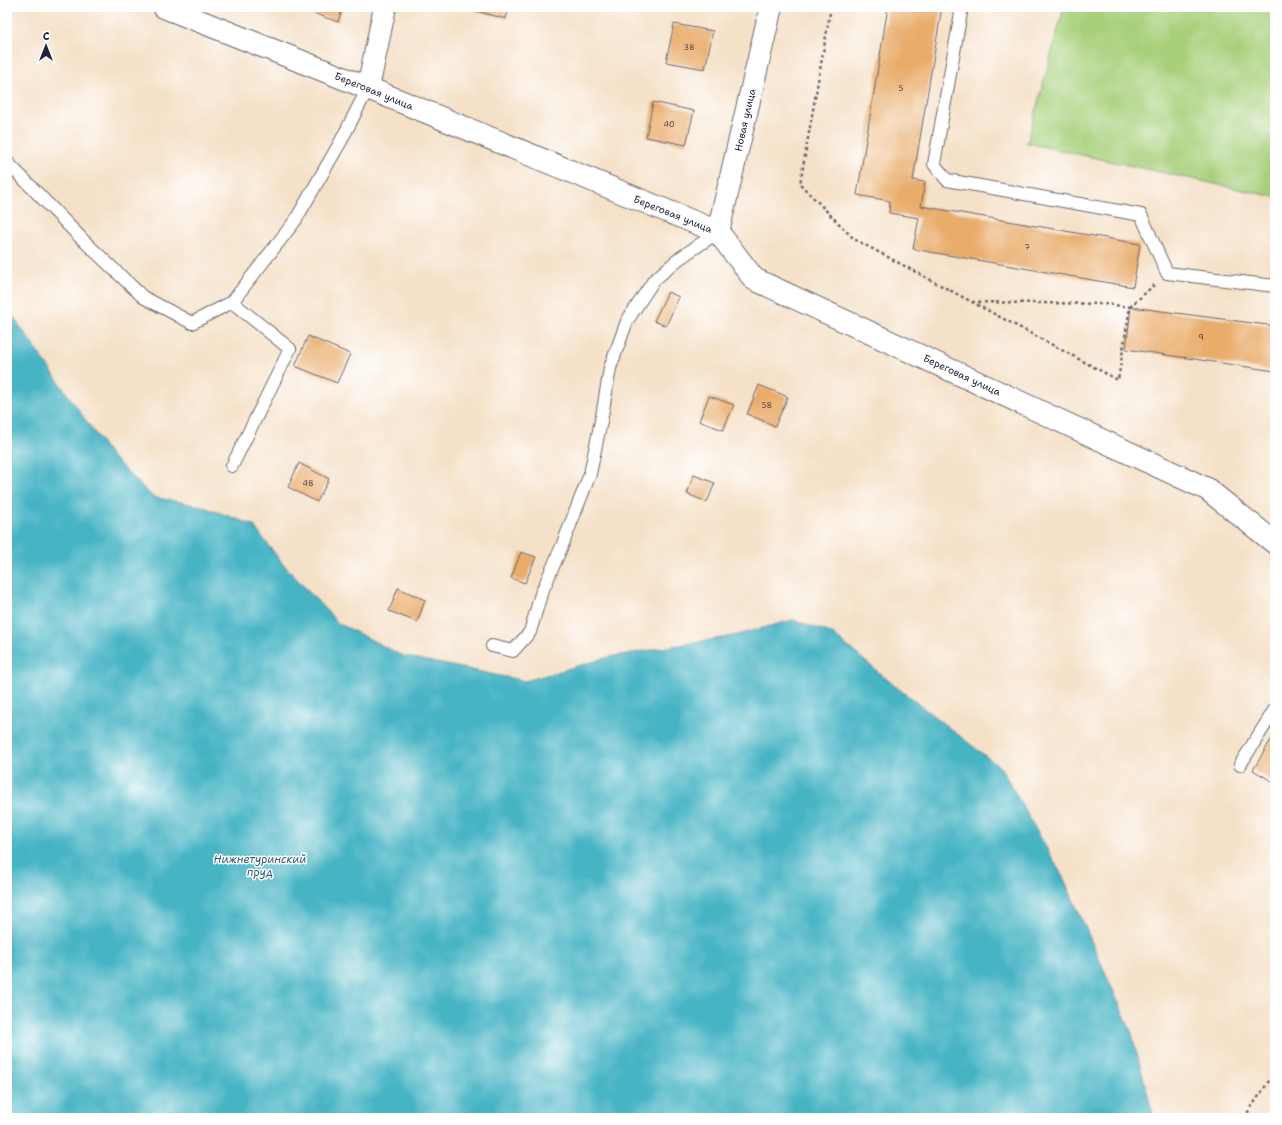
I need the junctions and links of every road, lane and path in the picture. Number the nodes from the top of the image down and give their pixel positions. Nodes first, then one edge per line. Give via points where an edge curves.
1 (164, 7) edge
2 (385, 7) edge
3 (771, 7) edge
4 (831, 7) edge
5 (962, 7) edge
6 (368, 88) junction
7 (7, 162) edge
8 (718, 232) junction
9 (1166, 273) junction
10 (1275, 286) edge
11 (232, 302) junction
12 (972, 302) junction
13 (1130, 307) junction
14 (232, 466) dead end
15 (1275, 543) edge
16 (492, 646) dead end
17 (1275, 709) edge
18 (1240, 765) dead end
19 (1275, 1072) edge
20 (1244, 1118) edge

1 - 6 street, Береговая улица
2 - 6 street
3 - 8 street, Новая улица
4 - 12 path via 800,184 854,238
5 - 9 lane via 934,164 947,180 1141,215
6 - 8 street, Береговая улица
6 - 11 lane via 295,221
7 - 11 lane via 143,297 192,323
8 - 15 street, Береговая улица via 754,279 1207,489
8 - 16 lane via 654,280 627,321 610,368 590,474 541,594 530,632 514,651
9 - 10 lane
9 - 13 path
11 - 14 lane via 290,349
12 - 13 path via 1105,304
12 - 13 path via 1118,380
17 - 18 lane
19 - 20 path

